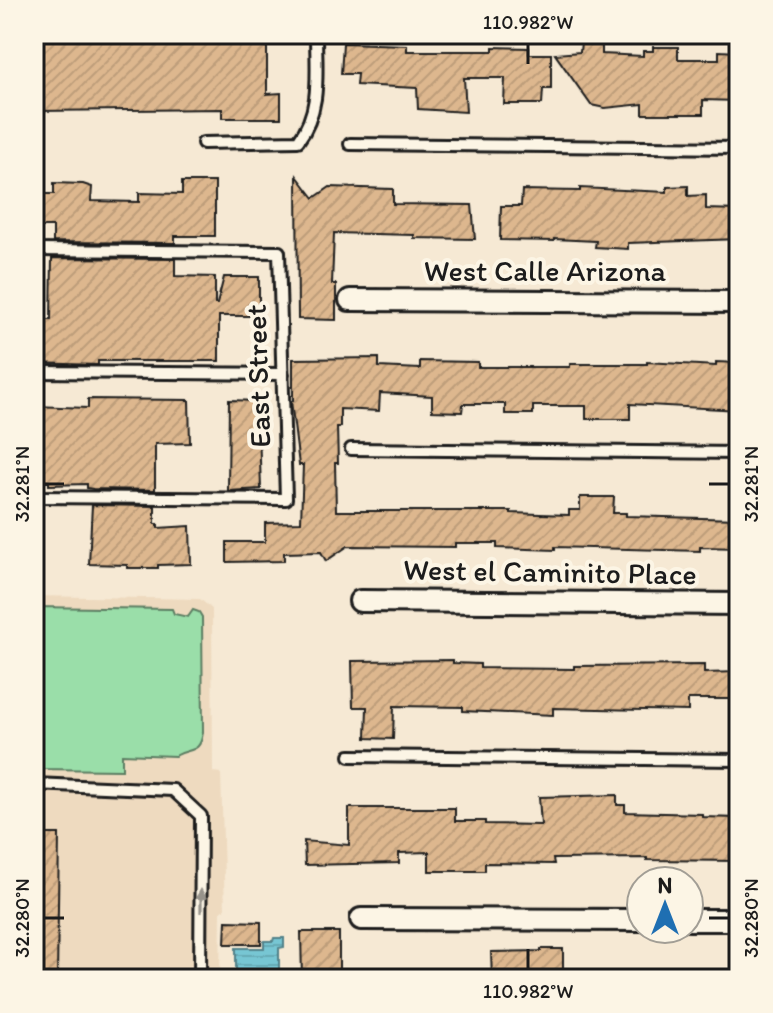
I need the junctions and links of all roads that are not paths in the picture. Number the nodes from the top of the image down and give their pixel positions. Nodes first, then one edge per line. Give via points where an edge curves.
1 (316, 34) edge
2 (203, 143) dead end
3 (350, 144) dead end
4 (739, 148) edge
5 (34, 250) edge
6 (350, 300) dead end
7 (739, 302) edge
8 (34, 372) edge
9 (283, 374) junction
10 (351, 449) dead end
11 (739, 453) edge
12 (34, 497) edge
13 (360, 601) dead end
14 (739, 604) edge
15 (350, 756) dead end
16 (739, 760) edge
17 (34, 784) edge
18 (361, 919) dead end
19 (625, 920) edge
20 (705, 920) edge
21 (739, 920) edge
22 (200, 979) edge

1 - 2 lane via 315,110 298,141
3 - 4 lane
5 - 9 lane, East Street via 279,252
6 - 7 street, West Calle Arizona
8 - 9 lane
9 - 12 lane, East Street via 286,499
10 - 11 lane
13 - 14 street, West el Caminito Place
15 - 16 lane
22 -> 17 lane via 201,816 173,790
18 - 19 street
20 - 21 street

